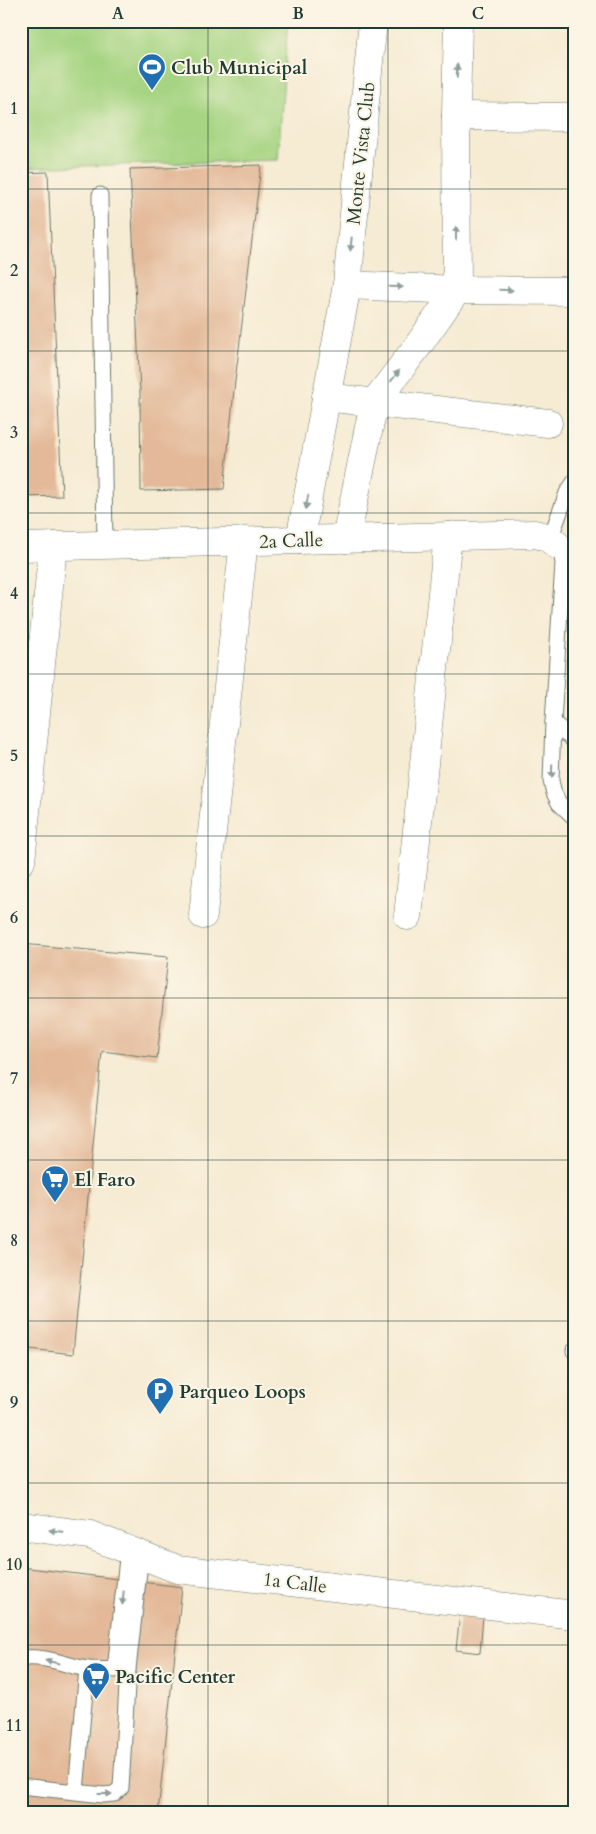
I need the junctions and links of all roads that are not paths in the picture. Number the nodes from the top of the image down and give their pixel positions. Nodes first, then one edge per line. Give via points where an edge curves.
1 (373, 21) edge
2 (458, 21) edge
3 (456, 116) junction
4 (575, 117) edge
5 (100, 195) dead end
6 (347, 285) junction
7 (457, 290) junction
8 (575, 291) edge
9 (326, 397) junction
10 (374, 403) junction
11 (548, 423) dead end
12 (575, 481) edge
13 (448, 536) junction
14 (346, 539) junction
15 (300, 540) junction
16 (244, 541) junction
17 (105, 545) junction
18 (53, 546) junction
19 (21, 547) edge
20 (561, 553) edge
21 (553, 722) junction
22 (575, 742) edge
23 (575, 818) edge
24 (21, 861) edge
25 (203, 915) dead end
26 (408, 916) dead end
27 (21, 1526) edge
28 (134, 1552) junction
29 (575, 1615) edge
30 (21, 1659) edge
31 (87, 1669) junction
32 (122, 1669) junction
33 (21, 1786) edge
34 (76, 1792) junction

1 -> 6 street, Monte Vista Club
3 -> 2 street
3 - 4 street
7 -> 3 street
5 - 17 lane
6 -> 7 street
6 - 9 street, Monte Vista Club
7 -> 8 street
10 -> 7 street
9 - 10 street
9 -> 15 street, Monte Vista Club
10 - 11 street
10 - 14 street
12 - 20 lane via 567,493
13 - 14 street, 2a Calle
13 - 20 street, 2a Calle via 535,534
13 - 26 street
14 - 15 street, 2a Calle
15 - 16 street, 2a Calle
16 - 17 street, 2a Calle
16 - 25 street
17 - 18 street, 2a Calle
18 - 19 street, 2a Calle
18 - 24 street
20 - 21 lane
21 - 22 lane
21 -> 23 lane via 551,782 563,807
28 -> 27 street, 1a Calle via 90,1534
28 - 29 street, 1a Calle via 176,1568
28 - 32 lane
31 -> 30 lane via 32,1658
31 - 32 lane
31 - 34 lane
34 -> 32 lane via 103,1795 114,1794 121,1788
33 - 34 lane

